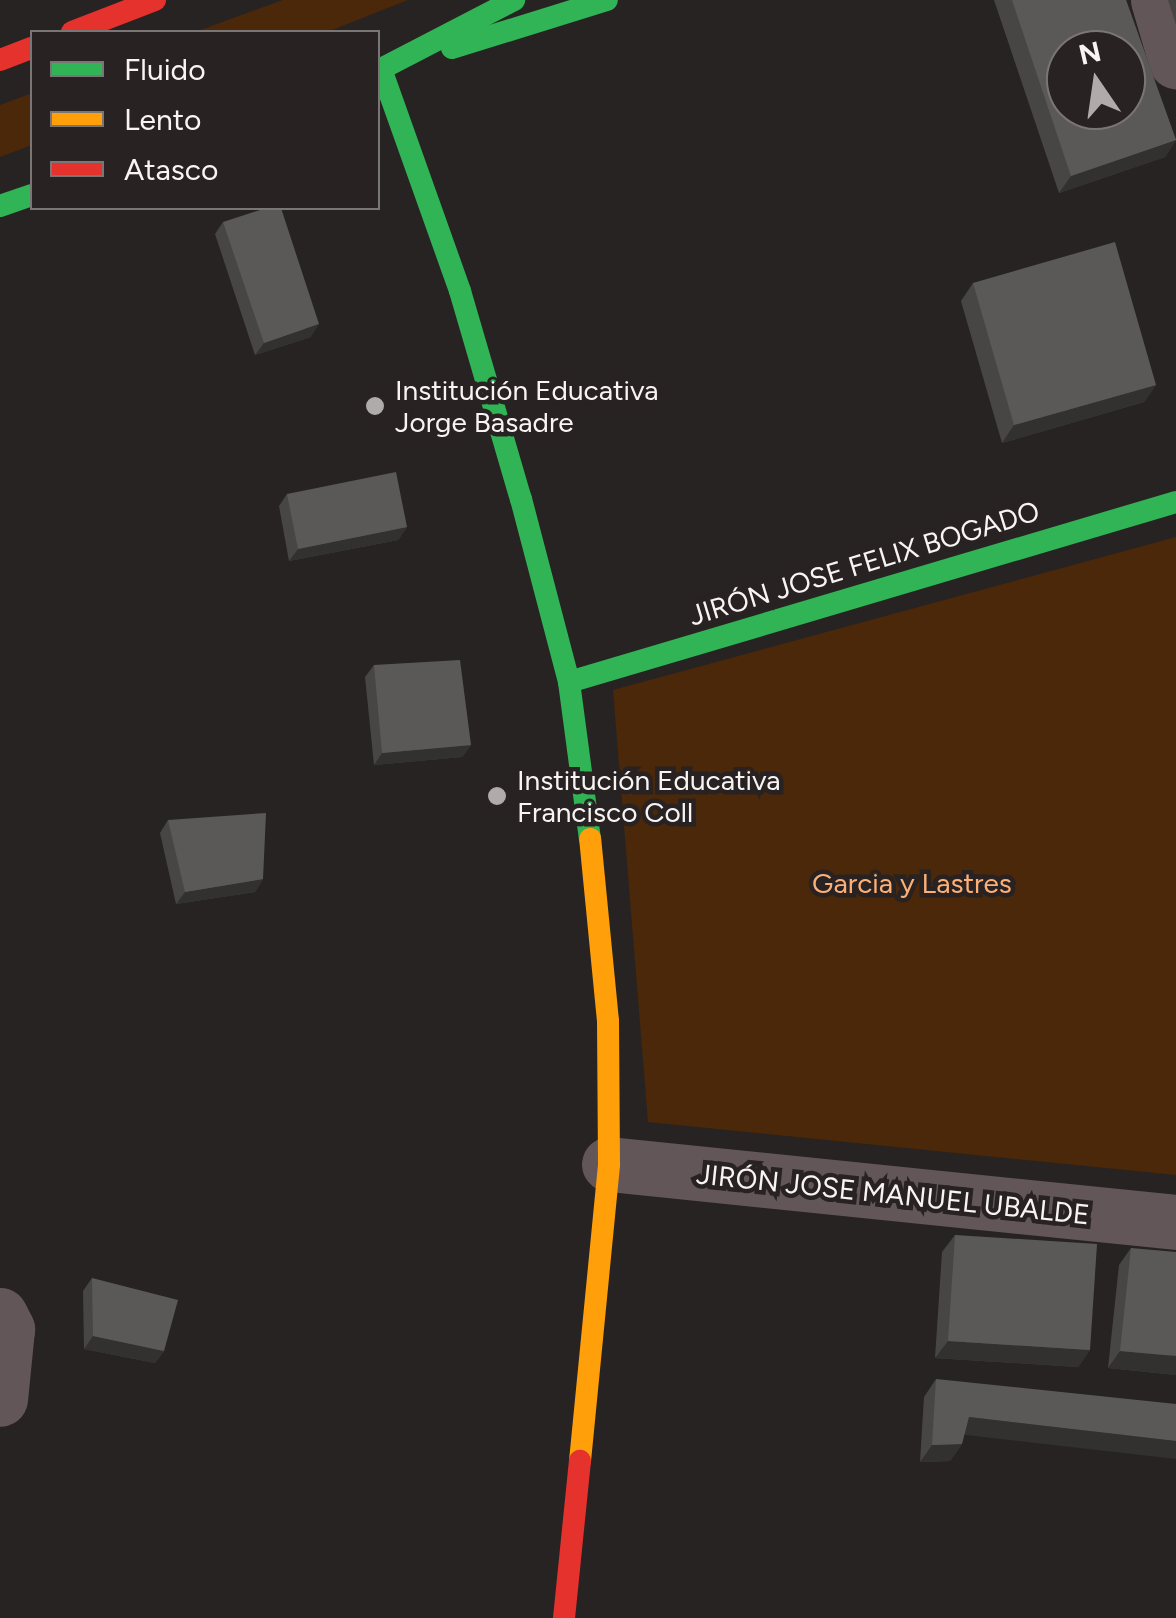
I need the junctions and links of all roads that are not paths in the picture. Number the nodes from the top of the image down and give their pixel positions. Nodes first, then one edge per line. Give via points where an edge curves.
1 (155, 0) edge
2 (514, 0) edge
3 (607, 0) edge
4 (1158, 0) edge
5 (77, 30) edge
6 (30, 49) edge
7 (0, 60) edge
8 (1176, 60) edge
9 (380, 70) edge
10 (30, 196) edge
11 (0, 206) edge
12 (1176, 502) edge
13 (569, 682) junction
14 (609, 1164) junction
15 (1176, 1222) edge
16 (0, 1315) edge
17 (0, 1399) edge
18 (564, 1618) edge

1 - 5 street
2 - 9 street
3 - 9 street
4 - 8 street
6 - 7 street
9 - 13 street via 460,291
10 - 11 street
12 - 13 street, JIRÓN JOSE FELIX BOGADO
13 - 14 street via 608,1021
14 - 15 street, JIRÓN JOSE MANUEL UBALDE
14 - 18 street
16 - 17 street via 8,1329

